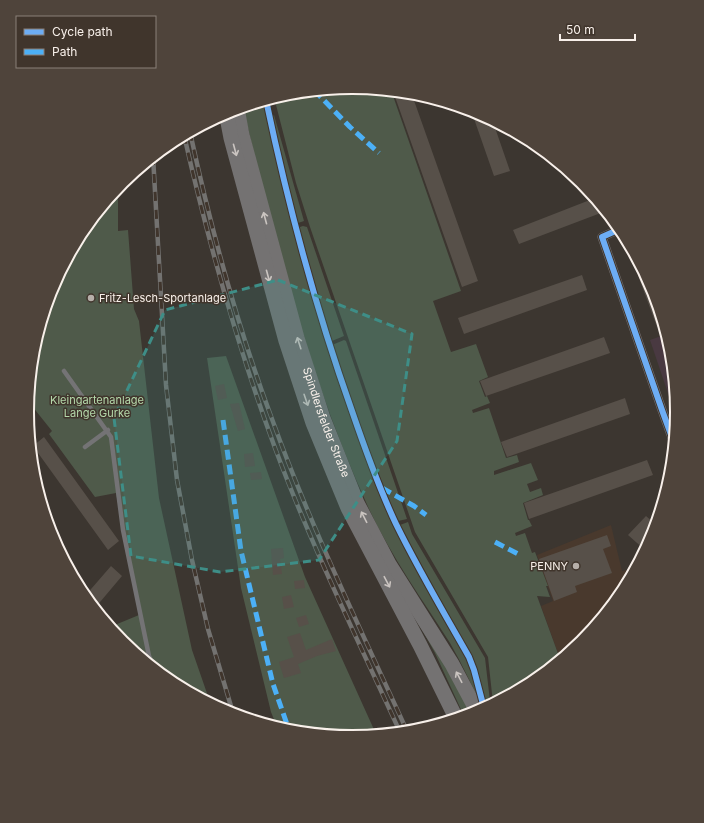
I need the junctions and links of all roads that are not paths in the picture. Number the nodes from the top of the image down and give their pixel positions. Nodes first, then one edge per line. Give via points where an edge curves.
1 (238, 115) edge
2 (227, 119) edge
3 (613, 231) edge
4 (64, 372) dead end
5 (108, 430) junction
6 (669, 430) edge
7 (85, 447) dead end
8 (151, 658) edge
9 (474, 705) edge
10 (454, 713) edge

9 -> 1 highway, Spindlersfelder Straße via 452,664 388,564 357,503 323,418 297,338
2 -> 10 highway, Spindlersfelder Straße via 286,341 314,423 348,508
3 - 6 street via 602,237
4 - 5 lane
5 - 7 lane
5 - 8 lane via 123,530

